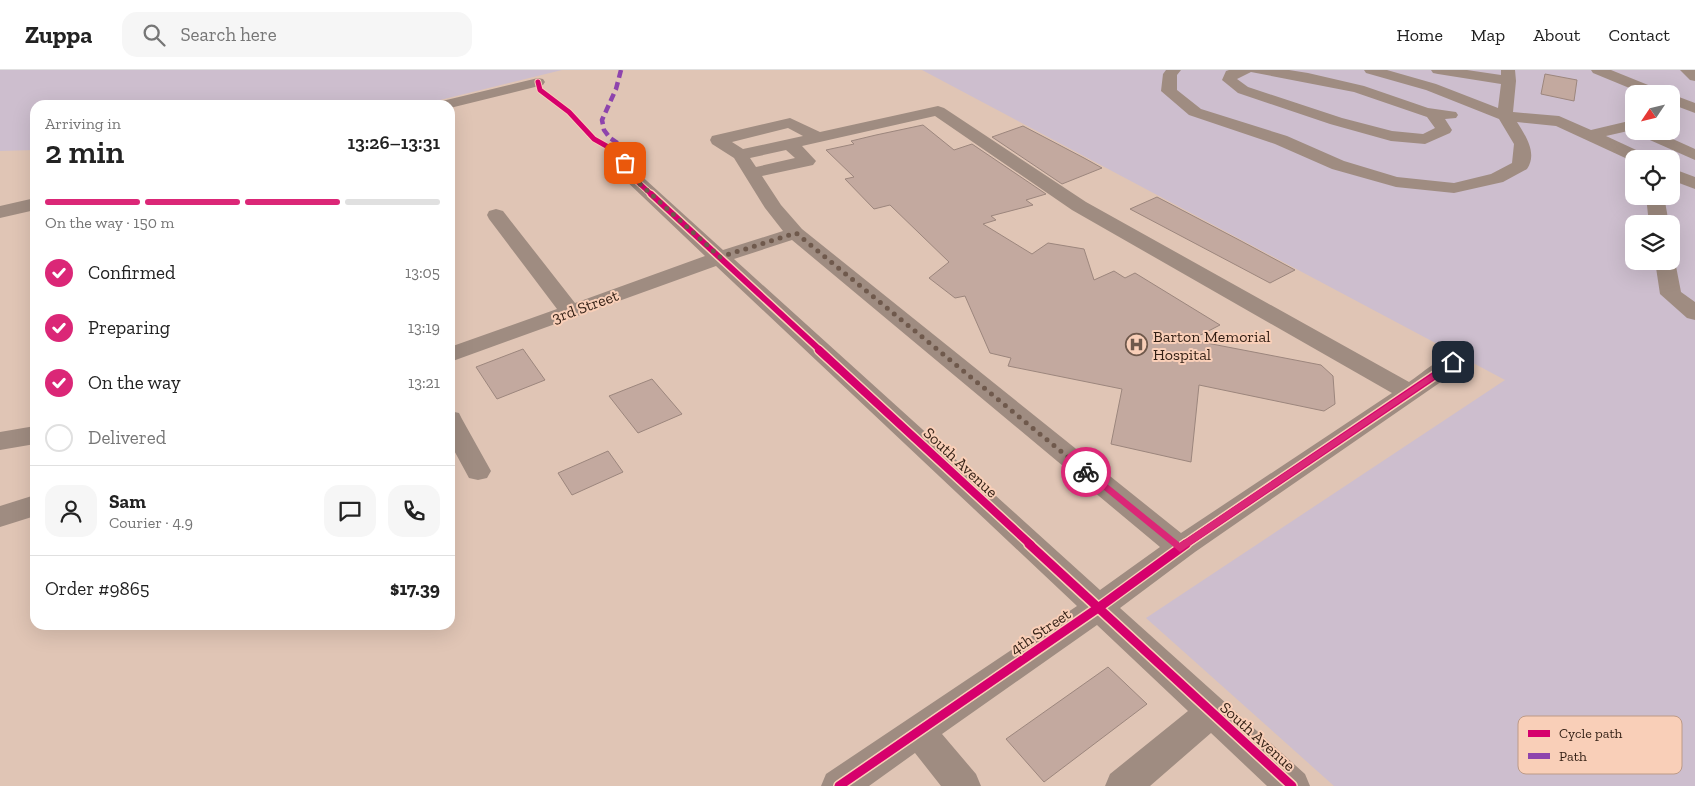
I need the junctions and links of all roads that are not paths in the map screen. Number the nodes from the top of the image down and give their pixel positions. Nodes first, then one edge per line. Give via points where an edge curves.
1 (1174, 70) edge
2 (1245, 70) edge
3 (1257, 70) edge
4 (1371, 70) edge
5 (1438, 70) edge
6 (1598, 70) edge
7 (1687, 70) edge
8 (1508, 76) edge
9 (1695, 77) edge
10 (538, 82) dead end
11 (1636, 85) edge
12 (455, 102) edge
13 (1680, 102) edge
14 (1695, 108) edge
15 (1434, 115) junction
16 (1505, 116) junction
17 (1625, 127) edge
18 (1590, 135) junction
19 (817, 137) junction
20 (1661, 140) edge
21 (630, 151) dead end
22 (1625, 151) edge
23 (1695, 155) edge
24 (746, 164) junction
25 (1680, 177) edge
26 (1695, 184) edge
27 (30, 205) edge
28 (0, 212) edge
29 (496, 215) dead end
30 (796, 233) junction
31 (720, 257) junction
32 (1667, 270) edge
33 (570, 311) junction
34 (1695, 313) edge
35 (455, 353) edge
36 (1453, 362) dead end
37 (1409, 392) junction
38 (455, 428) edge
39 (30, 437) edge
40 (0, 441) edge
41 (478, 471) dead end
42 (30, 507) edge
43 (0, 517) edge
44 (1180, 548) junction
45 (1098, 608) junction
46 (1212, 712) junction
47 (918, 731) junction
48 (839, 786) edge
49 (963, 786) edge
50 (1122, 786) edge
51 (1292, 786) edge

1 - 16 street via 1170,74 1169,91 1194,112 1281,140 1338,166 1396,182 1454,188 1497,178 1522,165 1522,144
2 - 15 street via 1231,74 1230,80 1243,90 1391,136 1425,138 1444,130
3 - 15 street via 1358,89
4 - 16 street via 1431,87
5 - 8 street
6 - 11 street
7 - 9 street
8 - 16 street
10 - 12 street
13 - 14 street
15 - 16 street
16 - 18 street via 1559,121
17 - 18 street
18 - 22 street
19 - 24 street via 790,143
19 - 24 street via 790,123 718,140
19 - 37 street via 938,111 1079,206
20 - 23 street
21 - 31 street, South Avenue via 625,163 628,173
24 - 30 street via 774,208
25 - 26 street
27 - 28 street
29 - 33 street
30 - 31 street, 3rd Street
30 - 44 street
31 - 33 street, 3rd Street
31 - 45 street, South Avenue
32 - 34 street via 1671,294
33 - 35 street, 3rd Street
36 - 37 street, 4th Street
37 - 44 street, 4th Street
38 - 41 street
39 - 40 street
42 - 43 street
44 - 45 street, 4th Street
45 - 46 street, South Avenue
45 - 47 street, 4th Street
46 - 50 street
46 - 51 street, South Avenue
47 - 48 street, 4th Street
47 - 49 street

